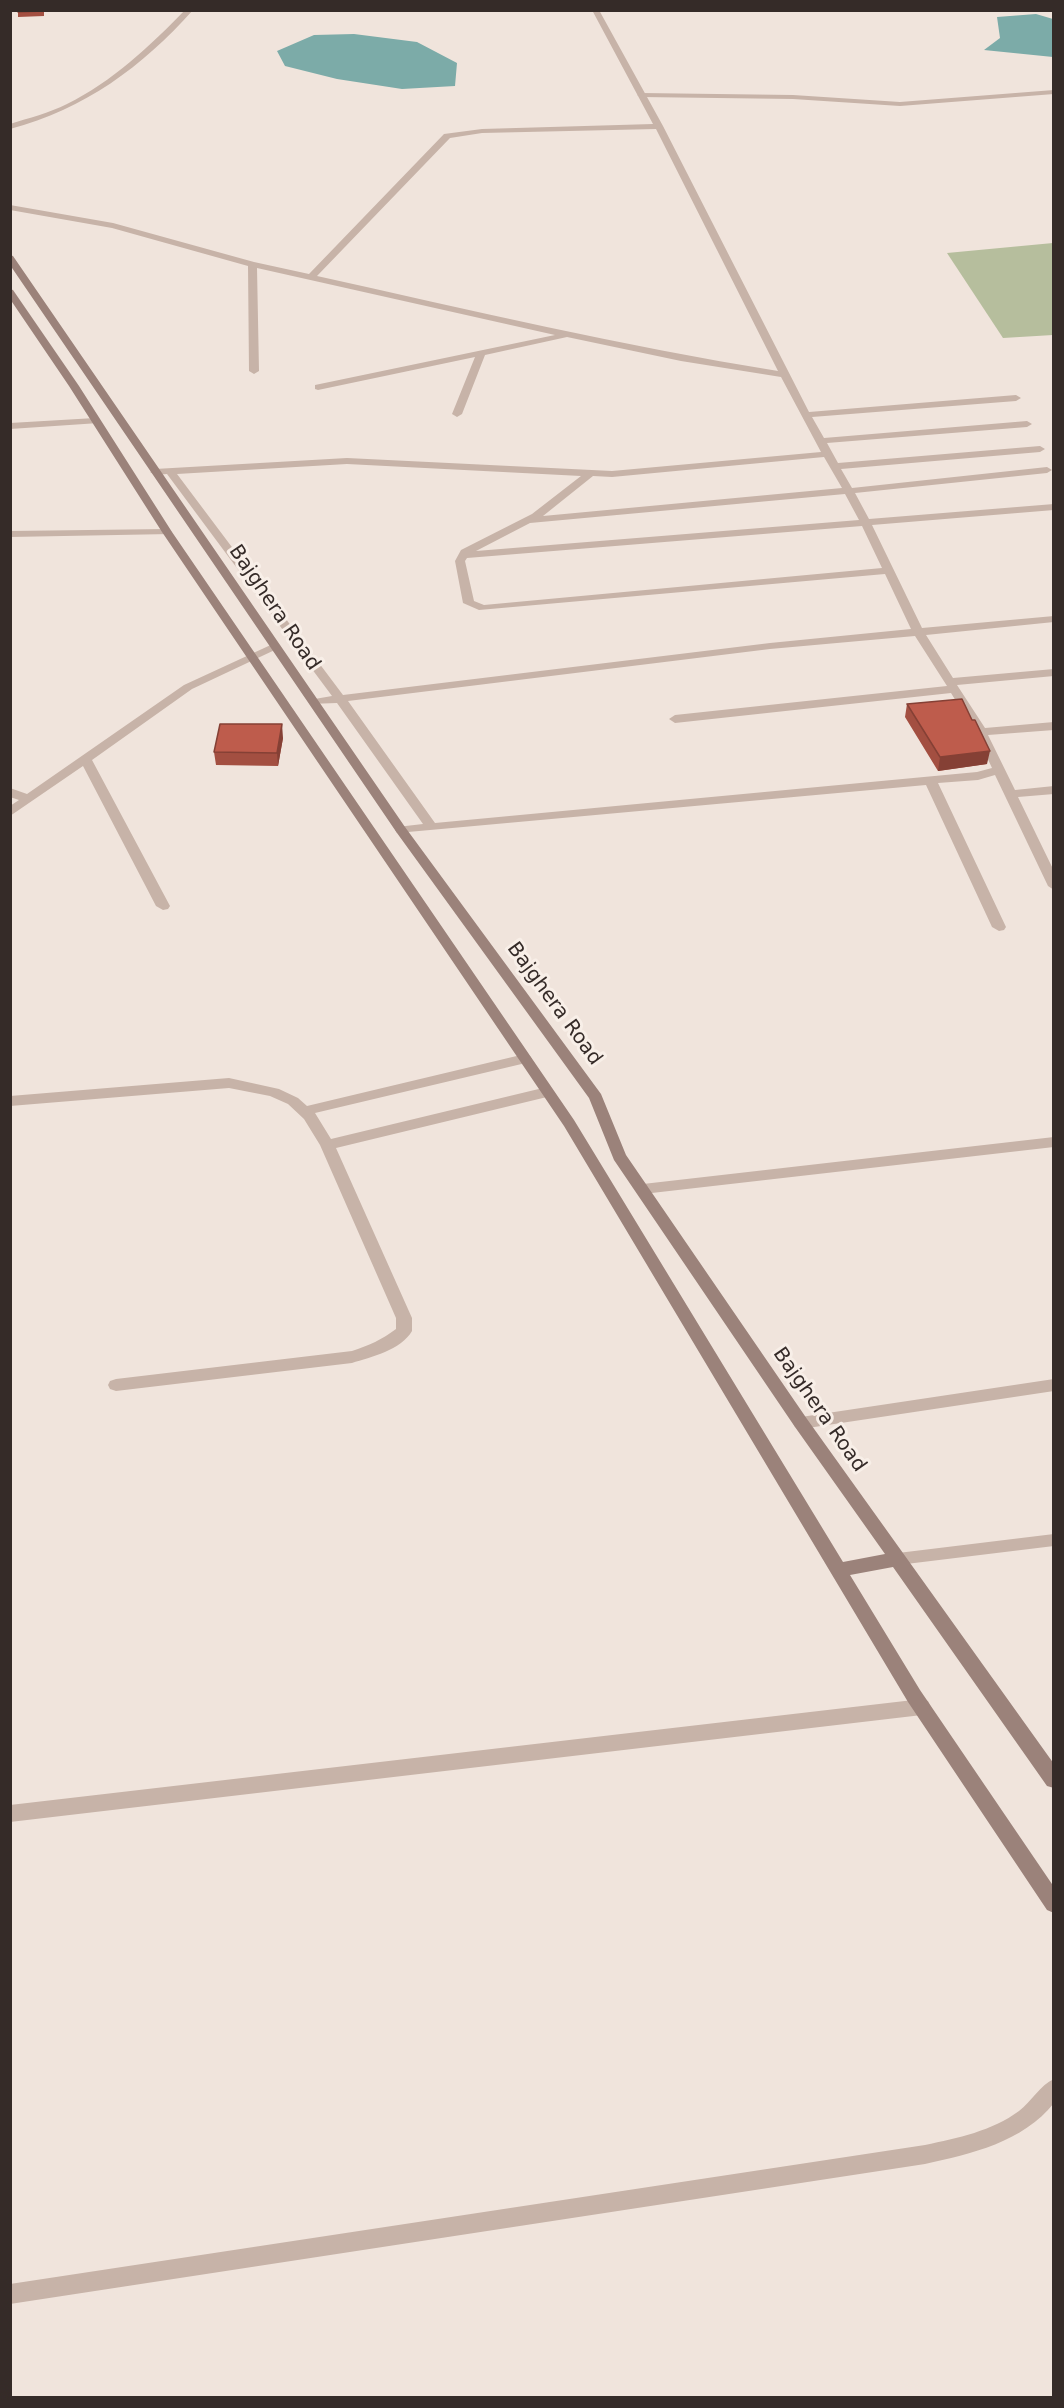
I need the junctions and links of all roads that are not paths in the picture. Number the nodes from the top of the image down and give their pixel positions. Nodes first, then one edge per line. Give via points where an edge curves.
1 (190, 10) edge
2 (595, 10) edge
3 (1053, 92) edge
4 (641, 95) junction
5 (659, 126) junction
6 (10, 127) edge
7 (10, 207) edge
8 (10, 258) edge
9 (252, 264) junction
10 (311, 277) junction
11 (10, 292) edge
12 (569, 335) junction
13 (481, 352) junction
14 (254, 371) dead end
15 (787, 375) junction
16 (318, 387) dead end
17 (1016, 398) dead end
18 (457, 414) dead end
19 (806, 415) junction
20 (95, 421) junction
21 (1027, 424) dead end
22 (10, 426) edge
23 (820, 441) junction
24 (1040, 449) dead end
25 (828, 454) junction
26 (834, 466) junction
27 (1047, 470) dead end
28 (170, 471) junction
29 (155, 472) junction
30 (589, 474) junction
31 (848, 491) junction
32 (1053, 507) edge
33 (527, 521) junction
34 (865, 521) junction
35 (167, 532) junction
36 (10, 534) edge
37 (462, 556) junction
38 (887, 571) junction
39 (1053, 619) edge
40 (918, 631) junction
41 (275, 646) junction
42 (252, 658) junction
43 (1053, 672) edge
44 (951, 685) junction
45 (340, 699) junction
46 (313, 702) junction
47 (675, 719) dead end
48 (1053, 726) edge
49 (981, 732) junction
50 (85, 758) junction
51 (999, 770) junction
52 (930, 780) junction
53 (1053, 790) edge
54 (10, 792) edge
55 (1011, 794) junction
56 (28, 799) junction
57 (10, 812) edge
58 (431, 827) junction
59 (402, 830) junction
60 (1047, 853) edge
61 (1053, 886) edge
62 (163, 906) dead end
63 (999, 927) dead end
64 (525, 1059) junction
65 (547, 1092) junction
66 (10, 1101) edge
67 (304, 1111) junction
68 (1053, 1142) edge
69 (327, 1145) junction
70 (644, 1189) junction
71 (116, 1385) dead end
72 (1053, 1385) edge
73 (801, 1423) junction
74 (1053, 1540) edge
75 (898, 1559) junction
76 (838, 1570) junction
77 (922, 1707) junction
78 (1053, 1780) edge
79 (10, 1814) edge
80 (1053, 1904) edge
81 (1053, 2088) edge
82 (10, 2294) edge

1 - 6 street via 86,97
2 - 4 street
3 - 4 lane via 900,104 793,97
4 - 5 street
5 - 10 street via 482,131 447,136
5 - 15 street
7 - 9 street via 113,226
8 - 29 main road, Bajghera Road
9 - 10 street
9 - 14 street
10 - 12 street
11 - 20 main road
12 - 13 street
12 - 15 street
13 - 16 street
13 - 18 street
15 - 19 street
17 - 19 street
19 - 23 street
20 - 22 street
20 - 35 main road
21 - 23 street
23 - 25 street
24 - 26 street
25 - 26 street
25 - 30 street
26 - 31 street
27 - 31 street
28 - 29 street
28 - 30 street via 347,462
28 - 45 street
29 - 41 main road, Bajghera Road
30 - 33 street
31 - 33 street
31 - 34 street
32 - 34 street
33 - 37 street
34 - 37 street
34 - 38 street
35 - 36 street
35 - 42 main road
37 - 38 street via 470,603 483,608
38 - 40 street
39 - 40 street
40 - 44 street
40 - 45 street
41 - 42 street
41 - 46 main road, Bajghera Road
42 - 50 street via 188,687
42 - 64 main road
43 - 44 street
44 - 47 street
44 - 49 street
45 - 46 street
45 - 58 street
46 - 59 main road, Bajghera Road
48 - 49 street
49 - 51 street
50 - 56 street
50 - 62 street
51 - 52 street
51 - 55 street
52 - 58 street
52 - 63 street
53 - 55 street
54 - 56 street
55 - 60 street
56 - 57 street
58 - 59 street
59 - 70 main road, Bajghera Road via 596,1097 619,1156
60 - 61 street
64 - 65 main road
64 - 67 street
65 - 69 street
65 - 76 main road
66 - 67 street via 229,1083 274,1092
67 - 69 street
68 - 70 street
69 - 71 street via 404,1318 404,1331 377,1349 351,1357
70 - 73 main road, Bajghera Road
72 - 73 street
73 - 75 main road, Bajghera Road
74 - 75 lane
75 - 76 main road
75 - 78 main road, Bajghera Road
76 - 77 main road
77 - 79 street
77 - 80 main road
81 - 82 lane via 1044,2103 1002,2133 905,2159

